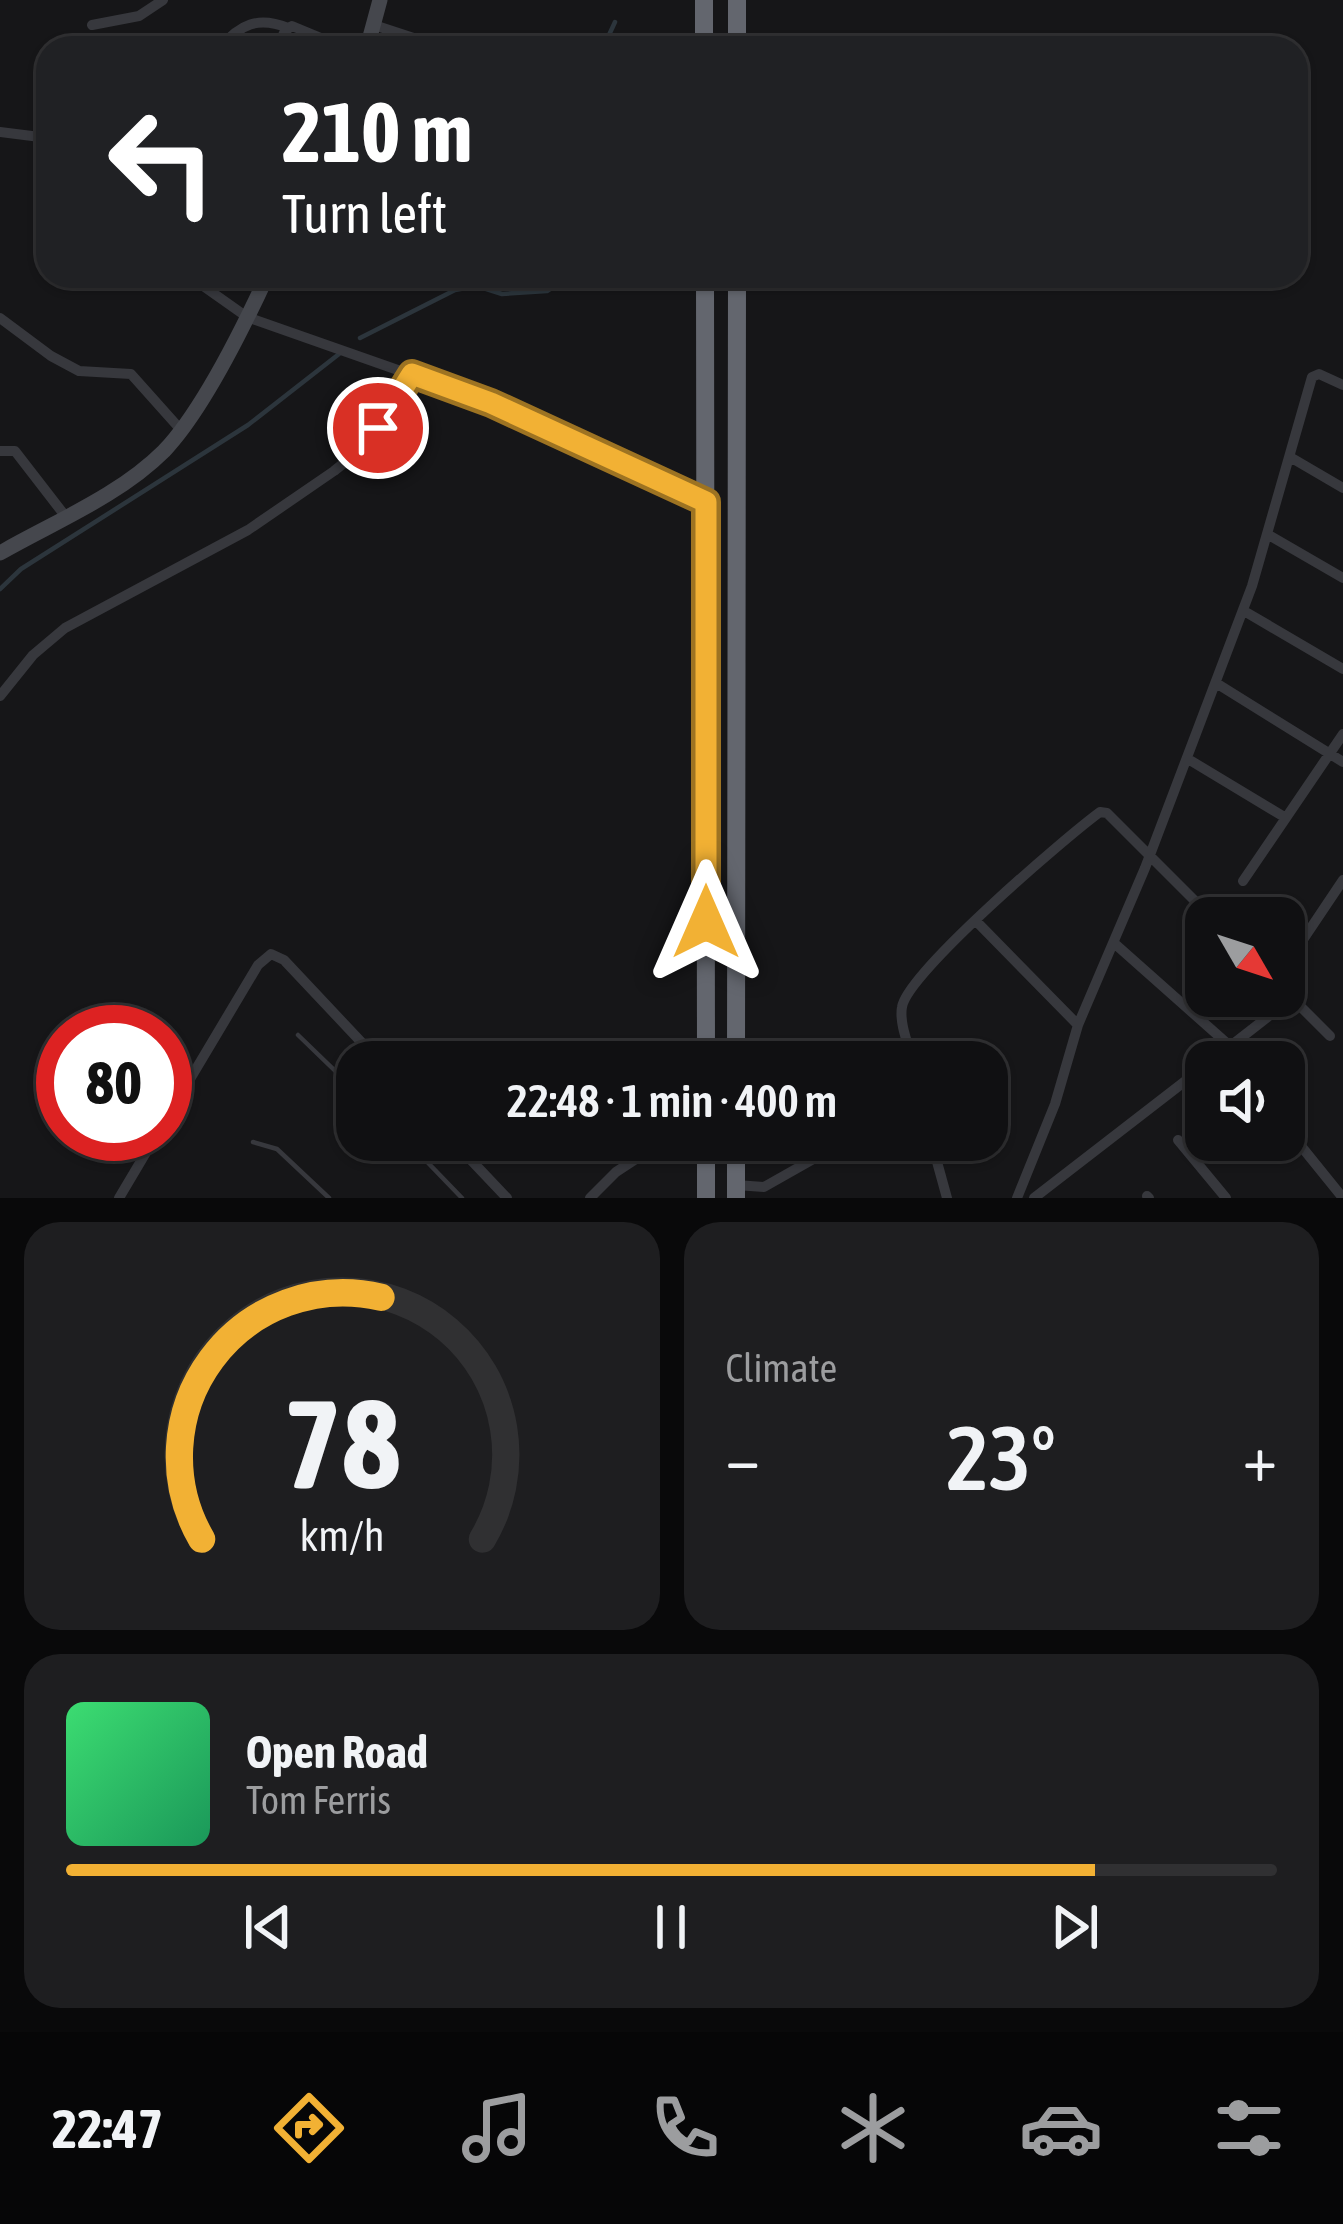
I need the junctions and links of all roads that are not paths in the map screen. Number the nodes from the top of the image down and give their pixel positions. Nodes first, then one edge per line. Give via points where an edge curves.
1 (164, 0) edge
2 (380, 0) edge
3 (704, 0) edge
4 (737, 0) edge
5 (374, 25) junction
6 (92, 26) dead end
7 (288, 28) junction
8 (230, 36) edge
9 (284, 36) edge
10 (311, 36) edge
11 (371, 36) edge
12 (407, 36) edge
13 (704, 36) edge
14 (737, 36) edge
15 (0, 132) edge
16 (36, 137) edge
17 (206, 288) edge
18 (261, 288) edge
19 (705, 288) edge
20 (737, 288) edge
21 (247, 317) junction
22 (0, 318) edge
23 (412, 374) junction
24 (1343, 385) edge
25 (181, 430) junction
26 (0, 451) edge
27 (1290, 457) junction
28 (1343, 488) edge
29 (706, 496) junction
30 (66, 517) junction
31 (1268, 534) junction
32 (0, 554) edge
33 (1343, 578) edge
34 (1244, 610) junction
35 (1343, 670) edge
36 (1216, 683) junction
37 (0, 696) edge
38 (1343, 734) edge
39 (1330, 754) junction
40 (1188, 759) junction
41 (1343, 762) edge
42 (1286, 818) junction
43 (1148, 854) junction
44 (1343, 880) edge
45 (1244, 881) dead end
46 (1191, 897) edge
47 (976, 921) junction
48 (1305, 937) edge
49 (1114, 944) junction
50 (1305, 1011) edge
51 (1262, 1017) edge
52 (1078, 1025) junction
53 (298, 1034) dead end
54 (1330, 1036) dead end
55 (360, 1041) edge
56 (706, 1041) edge
57 (736, 1041) edge
58 (908, 1041) edge
59 (1224, 1041) edge
60 (1236, 1041) edge
61 (336, 1071) edge
62 (192, 1076) edge
63 (1185, 1082) edge
64 (1178, 1141) dead end
65 (253, 1142) dead end
66 (1305, 1151) edge
67 (142, 1161) edge
68 (426, 1161) edge
69 (472, 1161) edge
70 (808, 1161) edge
71 (937, 1161) edge
72 (706, 1162) joint
73 (736, 1191) edge
74 (119, 1198) edge
75 (329, 1198) edge
76 (462, 1198) edge
77 (507, 1198) edge
78 (590, 1198) edge
79 (706, 1198) edge
80 (947, 1198) edge
81 (1017, 1198) edge
82 (1034, 1198) edge
83 (1226, 1198) edge
84 (1343, 1198) edge

1 - 6 street via 139,16
2 - 5 street
3 - 13 highway
4 - 14 highway
5 - 11 street
5 - 12 street
7 - 8 street via 266,20
7 - 9 street
7 - 10 street
15 - 16 street
17 - 21 street
18 - 21 street
19 - 29 highway
20 - 57 highway
21 - 23 street
21 - 25 street
22 - 25 street via 79,371 130,374
23 - 29 street
23 - 37 street via 365,446 334,471 248,530 64,628
24 - 27 street via 1312,377
25 - 30 street via 111,491
26 - 30 street via 15,452
27 - 28 street
27 - 31 street
29 - 56 highway
30 - 32 street
31 - 33 street
31 - 34 street
34 - 35 street
34 - 36 street
36 - 39 street
36 - 40 street
38 - 39 street
39 - 41 street
39 - 42 street
40 - 42 street
40 - 43 street
42 - 45 street
43 - 46 street
43 - 47 street via 1100,812
43 - 49 street
44 - 48 street
47 - 52 street
47 - 58 street via 904,999
49 - 52 street
49 - 59 street
50 - 54 street
51 - 60 street
52 - 81 street
53 - 61 lane
55 - 62 street via 271,954
63 - 82 street
64 - 83 street
65 - 75 lane via 277,1148
66 - 84 street
67 - 74 street
68 - 76 lane
69 - 77 street
70 - 73 street via 764,1187
71 - 80 street
72 - 78 street via 657,1145
72 - 79 highway

